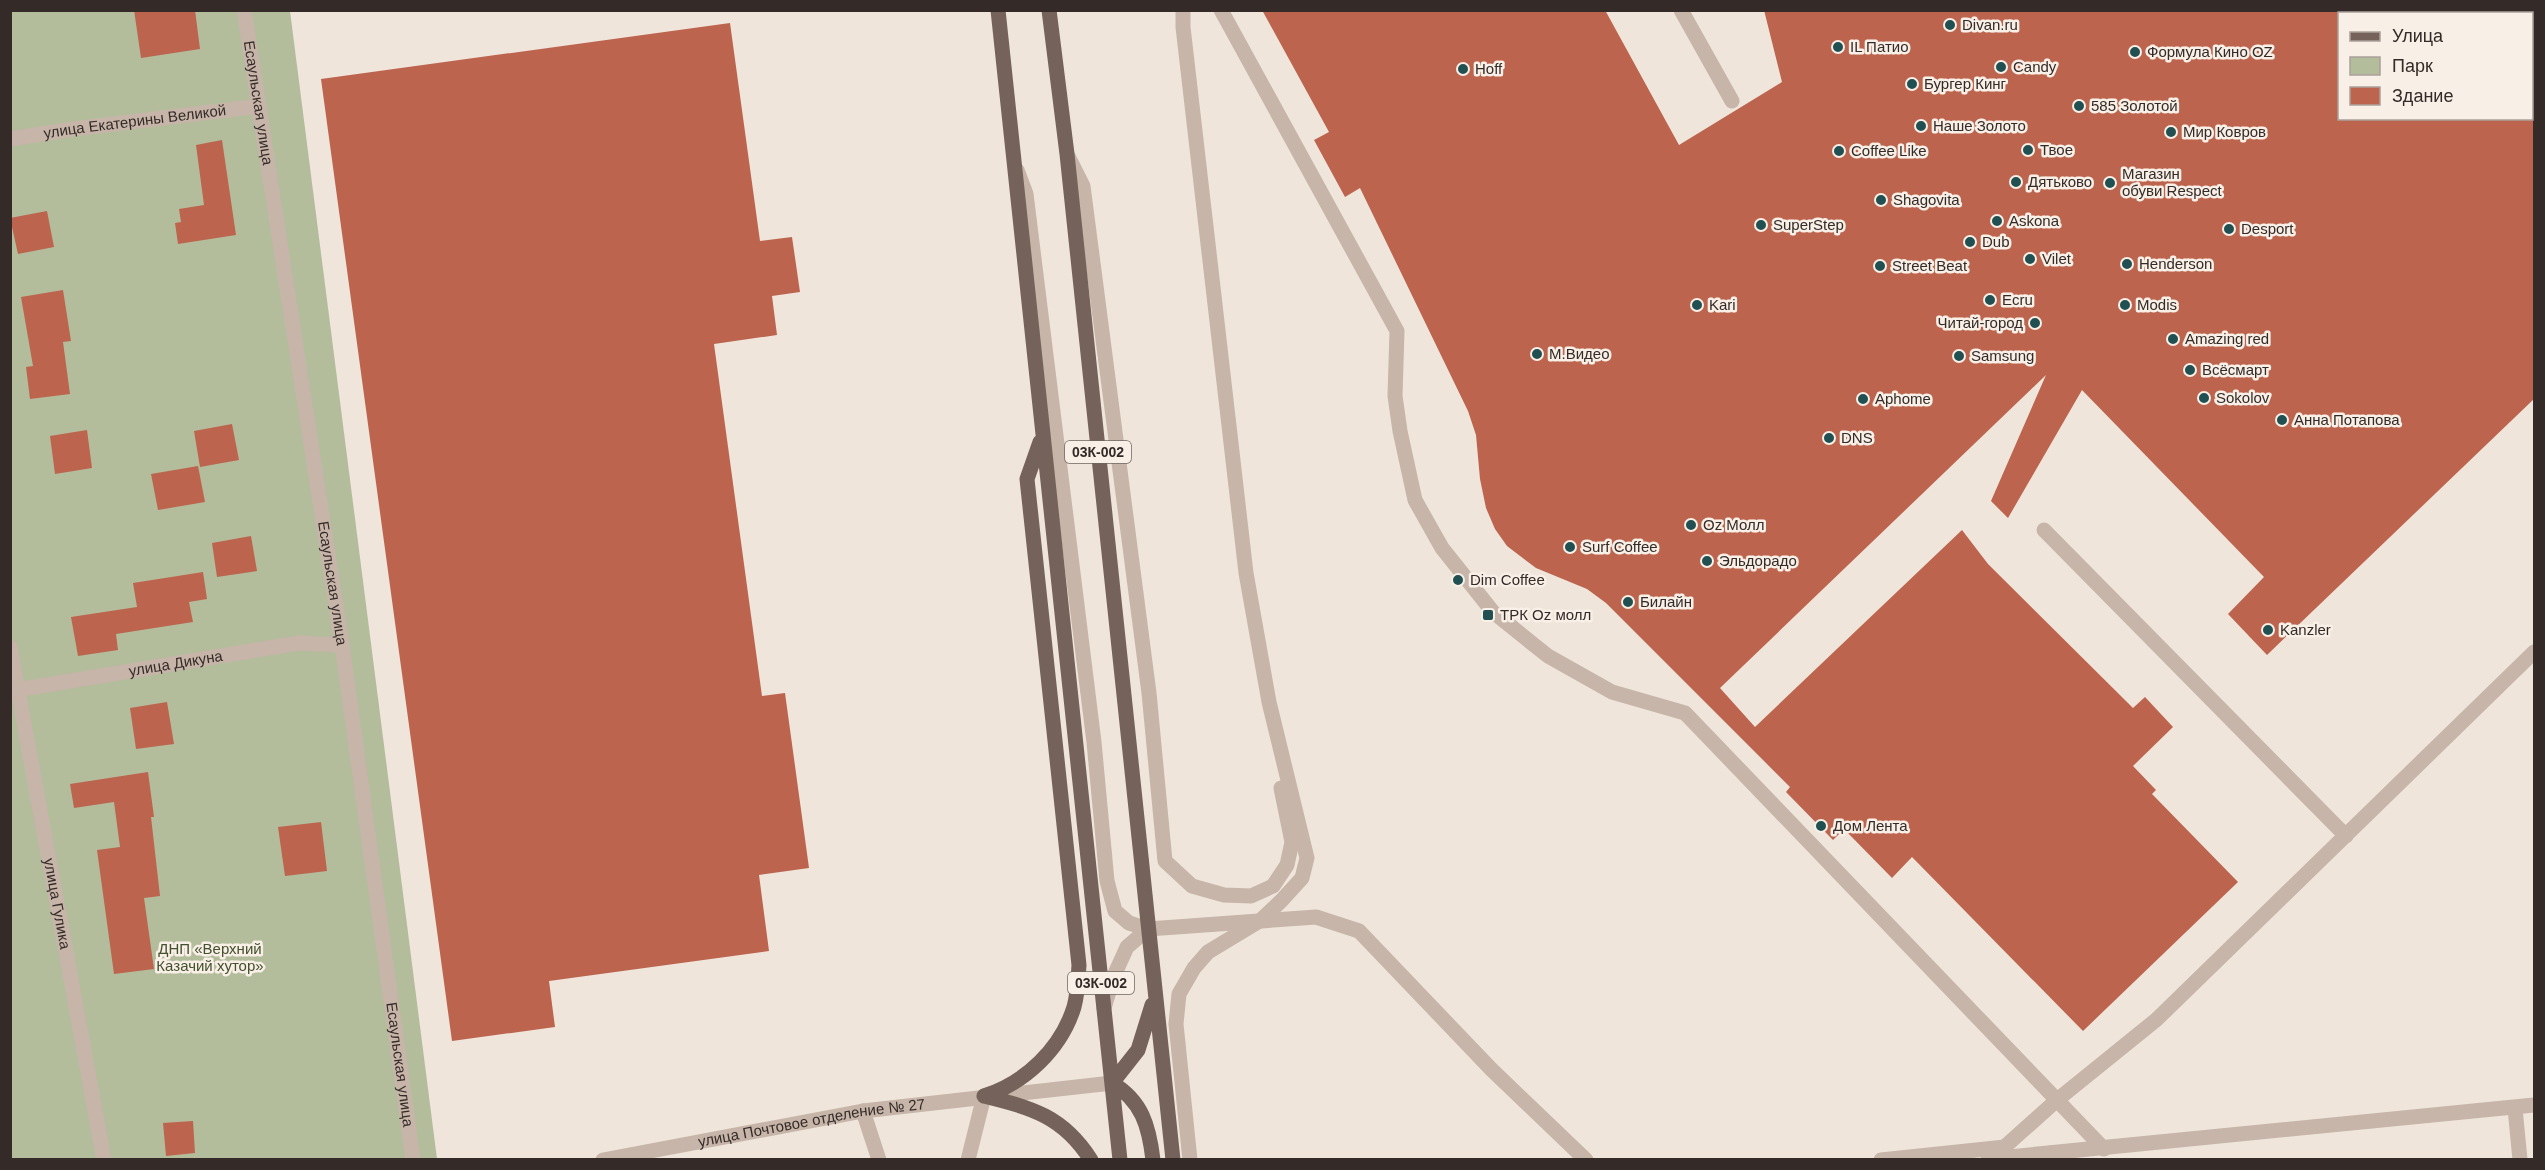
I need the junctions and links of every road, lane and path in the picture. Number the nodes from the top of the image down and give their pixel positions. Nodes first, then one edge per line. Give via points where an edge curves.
1 (244, 10) edge
2 (998, 10) edge
3 (1049, 10) edge
4 (1183, 10) edge
5 (1221, 10) edge
6 (1681, 10) edge
7 (1731, 101) dead end
8 (259, 106) junction
9 (10, 139) edge
10 (1067, 154) junction
11 (1016, 168) junction
12 (1042, 437) junction
13 (2044, 530) dead end
14 (1250, 594) junction
15 (342, 645) junction
16 (10, 647) edge
17 (2535, 652) edge
18 (14, 690) edge
19 (2346, 836) junction
20 (1262, 920) junction
21 (1148, 929) junction
22 (1155, 994) junction
23 (1103, 1012) junction
24 (1112, 1083) junction
25 (984, 1096) junction
26 (2057, 1100) junction
27 (2535, 1105) edge
28 (2515, 1108) junction
29 (863, 1111) junction
30 (2005, 1147) junction
31 (2104, 1149) junction
32 (1990, 1159) edge
33 (104, 1160) edge
34 (413, 1160) edge
35 (603, 1160) edge
36 (879, 1160) edge
37 (968, 1160) edge
38 (1091, 1160) edge
39 (1120, 1160) edge
40 (1153, 1160) edge
41 (1173, 1160) edge
42 (1190, 1160) edge
43 (1586, 1160) edge
44 (1881, 1160) edge
45 (2520, 1160) edge

1 - 8 street, Есаульская улица
2 - 11 main road, 03К-002
3 - 10 main road, 03К-002
4 - 14 street
5 - 26 street via 1397,331 1395,396 1400,431 1415,500 1442,549 1493,612 1548,656 1612,692 1685,712
6 - 7 street
8 - 9 street, улица Екатерины Великой
8 - 15 street, Есаульская улица
10 - 14 street via 1083,186 1149,693 1166,861 1192,886 1224,896 1251,896 1273,886 1287,865 1292,842 1246,614
10 - 21 main road, 03К-002
11 - 12 main road, 03К-002
11 - 21 street via 1028,206 1094,742 1107,880 1115,911
12 - 23 main road, 03К-002
12 - 25 main road via 1027,479 1079,965 1074,1007 1050,1051 1029,1073 1005,1089
13 - 19 street
14 - 20 street via 1269,702 1307,858 1302,878
15 - 18 street, улица Дикуна via 299,643
15 - 34 street, Есаульская улица
16 - 18 street, улица Гулика
17 - 19 street
18 - 33 street, улица Гулика
19 - 26 street via 2156,1020
20 - 21 street
20 - 42 street via 1208,952 1179,994 1176,1024
20 - 43 street via 1316,918 1359,931 1491,1069
21 - 22 main road, 03К-002
21 - 23 street via 1127,947
22 - 24 main road via 1138,1050
22 - 41 main road, 03К-002
23 - 24 main road, 03К-002
24 - 25 street, улица Почтовое отделение № 27
24 - 39 main road, 03К-002
24 - 40 main road via 1136,1101 1146,1122
25 - 29 street, улица Почтовое отделение № 27
25 - 37 street
25 - 38 main road via 1030,1108 1056,1121 1082,1144
26 - 30 street
26 - 31 street
27 - 28 street
28 - 31 street
28 - 45 street
29 - 35 street, улица Почтовое отделение № 27
29 - 36 street
30 - 32 street
30 - 44 street
31 - 32 street

